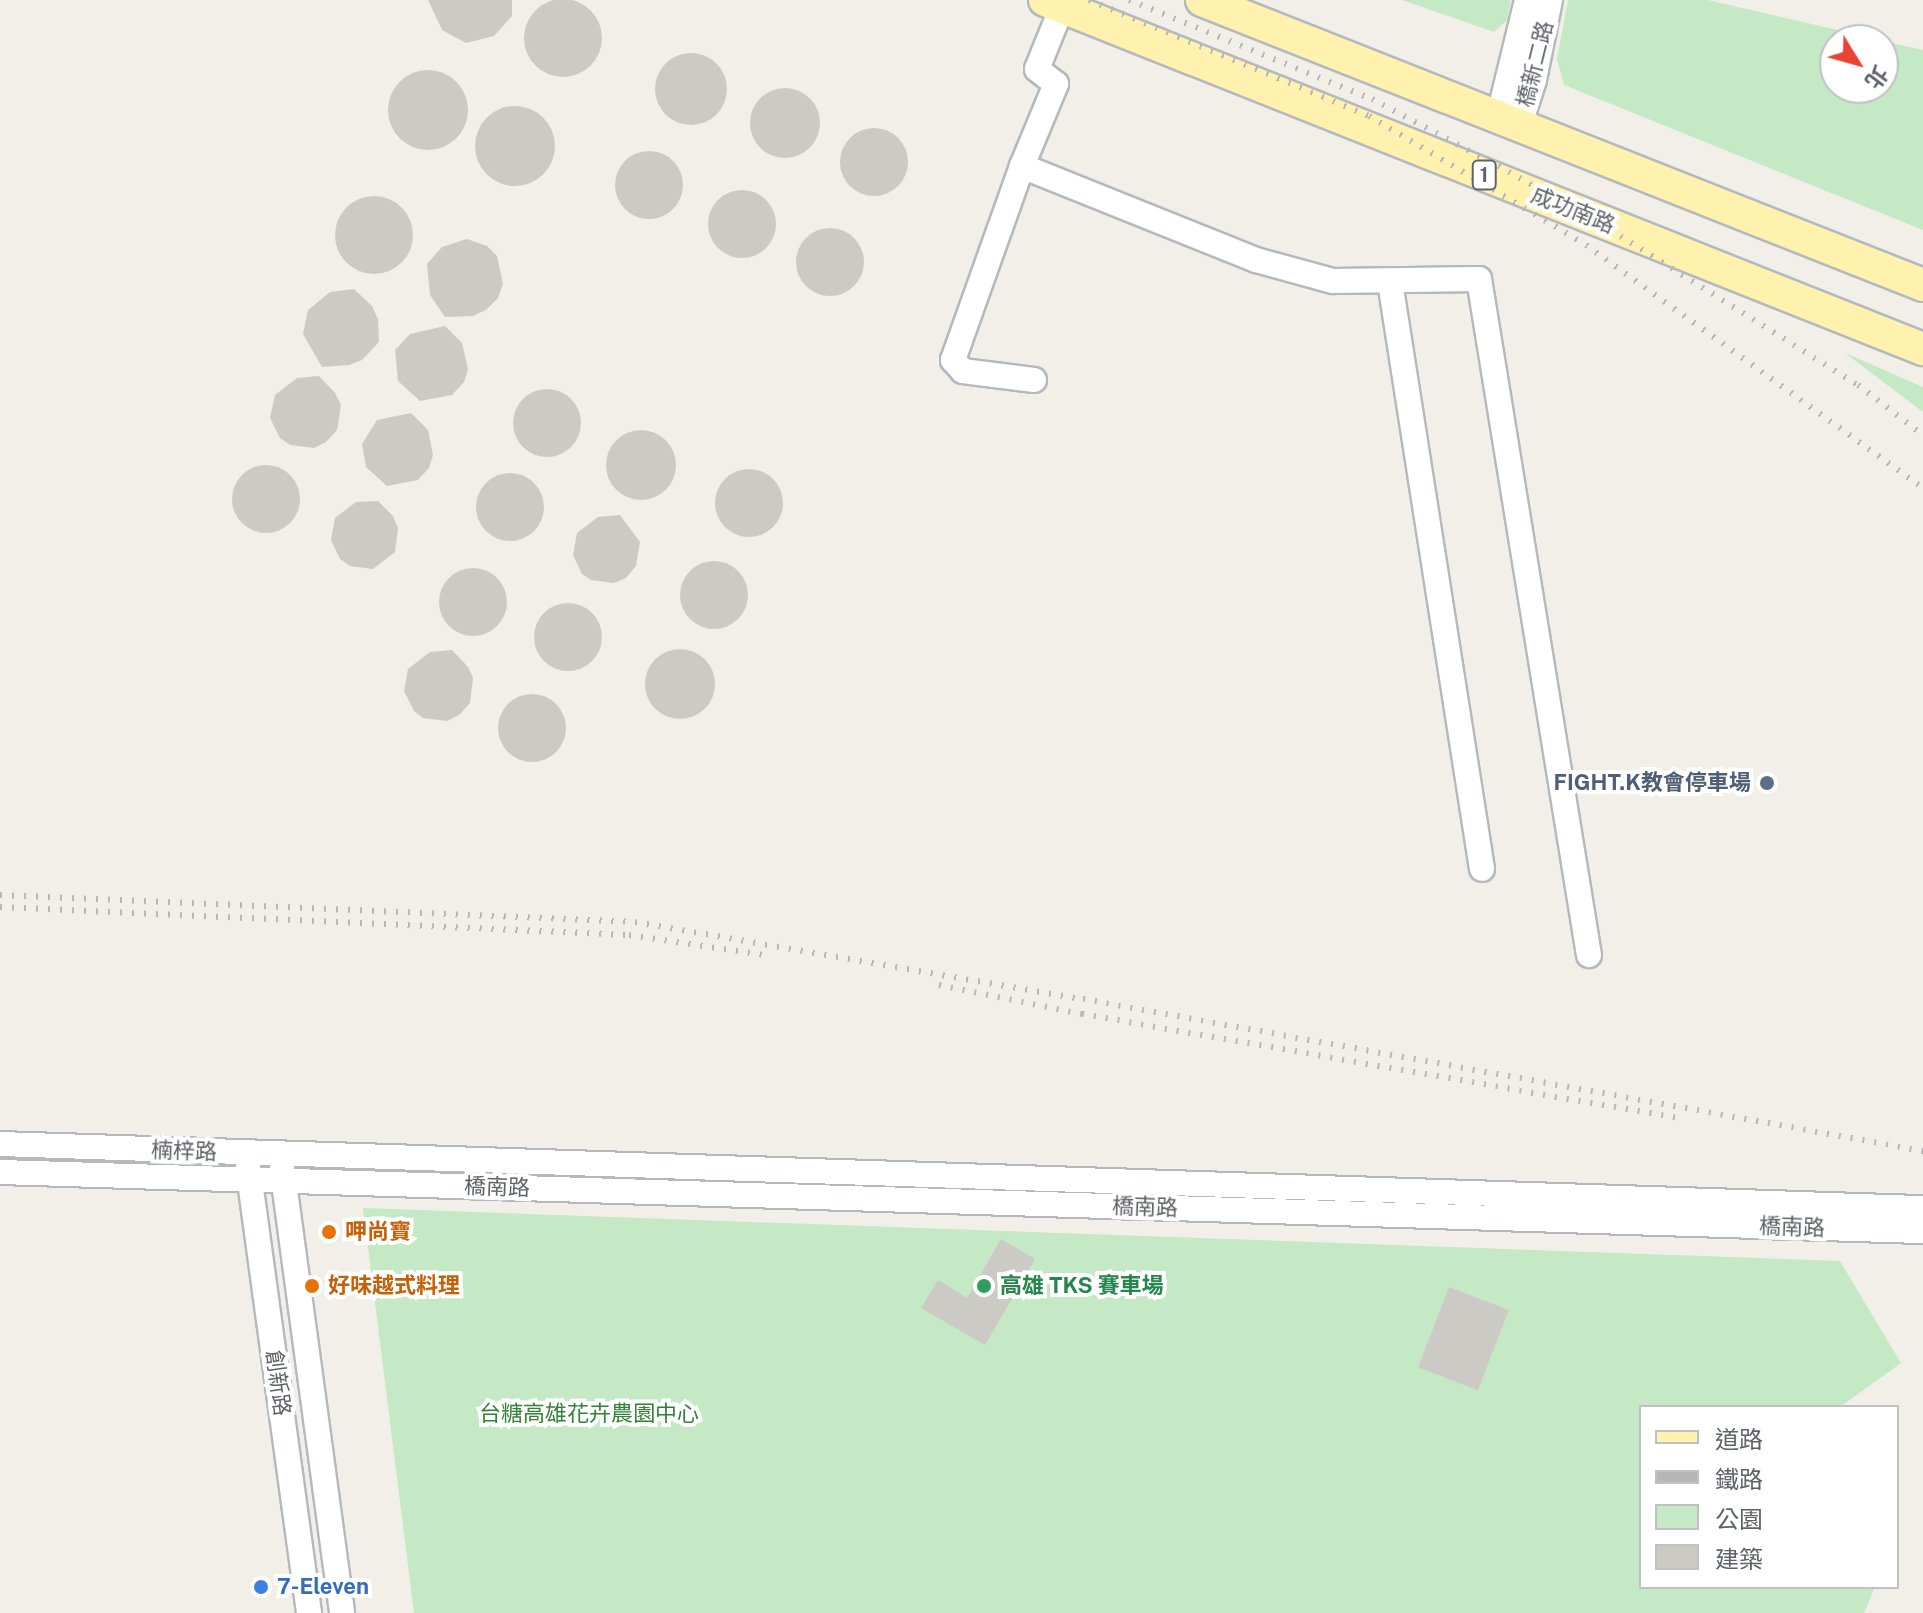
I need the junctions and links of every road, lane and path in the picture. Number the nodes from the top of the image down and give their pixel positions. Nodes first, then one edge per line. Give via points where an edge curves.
1 (1202, 0) edge
2 (1527, 0) edge
3 (1550, 0) edge
4 (1053, 3) edge
5 (1508, 123) junction
6 (1022, 166) junction
7 (1390, 282) junction
8 (1923, 285) edge
9 (1923, 349) edge
10 (1034, 380) dead end
11 (1482, 869) dead end
12 (1589, 955) dead end
13 (0, 1144) edge
14 (246, 1153) junction
15 (280, 1154) junction
16 (368, 1157) joint
17 (0, 1172) edge
18 (250, 1180) junction
19 (283, 1181) junction
20 (366, 1183) joint
21 (1923, 1208) edge
22 (1923, 1231) edge
23 (309, 1613) edge
24 (342, 1613) edge

1 - 5 main road
2 - 5 street, 橋新二路
3 - 5 street, 橋新二路 via 1534,80
4 - 6 street via 1037,69 1056,84
4 - 9 main road, 成功南路 / 1
5 - 8 main road
6 - 7 street via 1256,260 1333,281
6 - 10 street via 953,360 963,371
7 - 11 street
7 - 12 street via 1479,279
13 - 14 street, 楠梓路
14 - 15 street, 楠梓路
14 - 18 street, 創新路
15 - 16 street, 楠梓路
15 - 19 street, 創新路
16 - 21 street, 橋南路
17 - 18 street, 楠梓路
18 - 19 street, 楠梓路
18 - 23 street, 創新路
19 - 20 street, 楠梓路
19 - 24 street, 創新路
20 - 22 street, 橋南路

